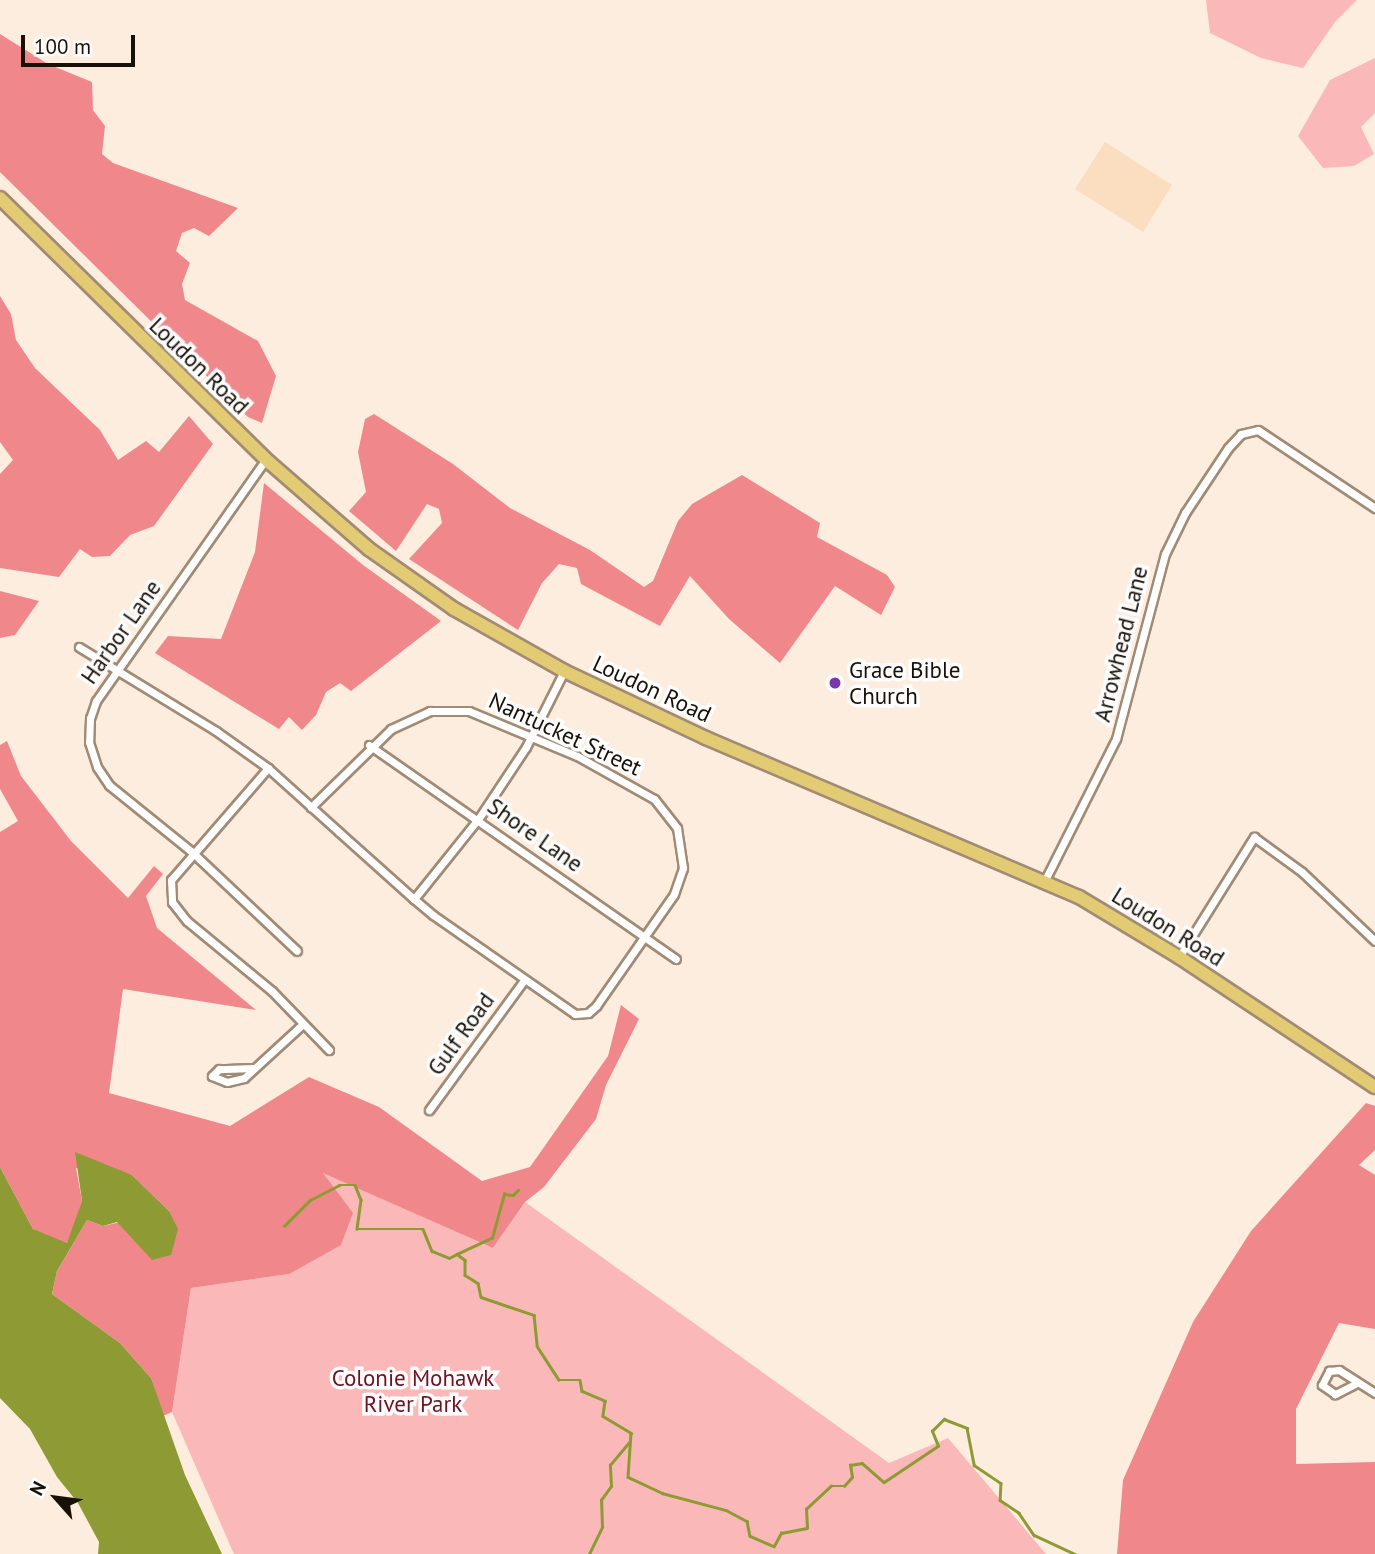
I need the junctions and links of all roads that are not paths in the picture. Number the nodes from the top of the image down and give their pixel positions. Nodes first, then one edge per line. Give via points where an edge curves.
1 (0, 198) edge
2 (266, 459) junction
3 (1375, 508) edge
4 (79, 647) dead end
5 (116, 671) junction
6 (564, 671) junction
7 (531, 736) junction
8 (369, 746) junction
9 (268, 768) junction
10 (311, 807) junction
11 (479, 818) junction
12 (192, 852) junction
13 (1045, 880) junction
14 (414, 899) junction
15 (645, 937) junction
16 (1375, 941) edge
17 (298, 951) dead end
18 (1179, 957) junction
19 (676, 958) dead end
20 (524, 980) junction
21 (303, 1024) junction
22 (329, 1050) dead end
23 (253, 1068) junction
24 (1375, 1087) edge
25 (429, 1110) dead end
26 (1357, 1383) junction
27 (1375, 1393) edge

1 - 2 main road, Loudon Road
2 - 5 street, Harbor Lane
2 - 6 main road, Loudon Road via 408,580
3 - 13 street, Arrowhead Lane via 1275,438 1252,429 1228,447 1185,513 1165,554 1116,739
4 - 5 street, Nantucket Street
5 - 9 street, Nantucket Street
5 - 12 street, Harbor Lane via 90,718 95,762 109,785
6 - 7 street
6 - 13 main road, Loudon Road via 718,743
7 - 8 street, Nantucket Street via 468,711 451,710 414,717
7 - 11 street
7 - 15 street, Nantucket Street via 644,792 673,818 682,842 683,869 674,894
8 - 10 street, Nantucket Street
8 - 11 street, Shore Lane
9 - 10 street, Nantucket Street
9 - 12 street
10 - 14 street, Nantucket Street
11 - 14 street
11 - 15 street, Shore Lane
12 - 17 street, Harbor Lane
12 - 21 street via 171,880 172,902 187,921 272,991
13 - 18 main road, Loudon Road
14 - 20 street, Nantucket Street
15 - 19 street, Shore Lane
15 - 20 street, Nantucket Street via 588,1013 566,1010
16 - 18 street via 1302,872 1254,837
18 - 24 main road, Loudon Road
20 - 25 street, Gulf Road
21 - 22 street
21 - 23 street
23 - 23 street via 219,1069 212,1076 237,1081
26 - 26 street via 1339,1370 1329,1371 1322,1385 1335,1395
26 - 27 street

